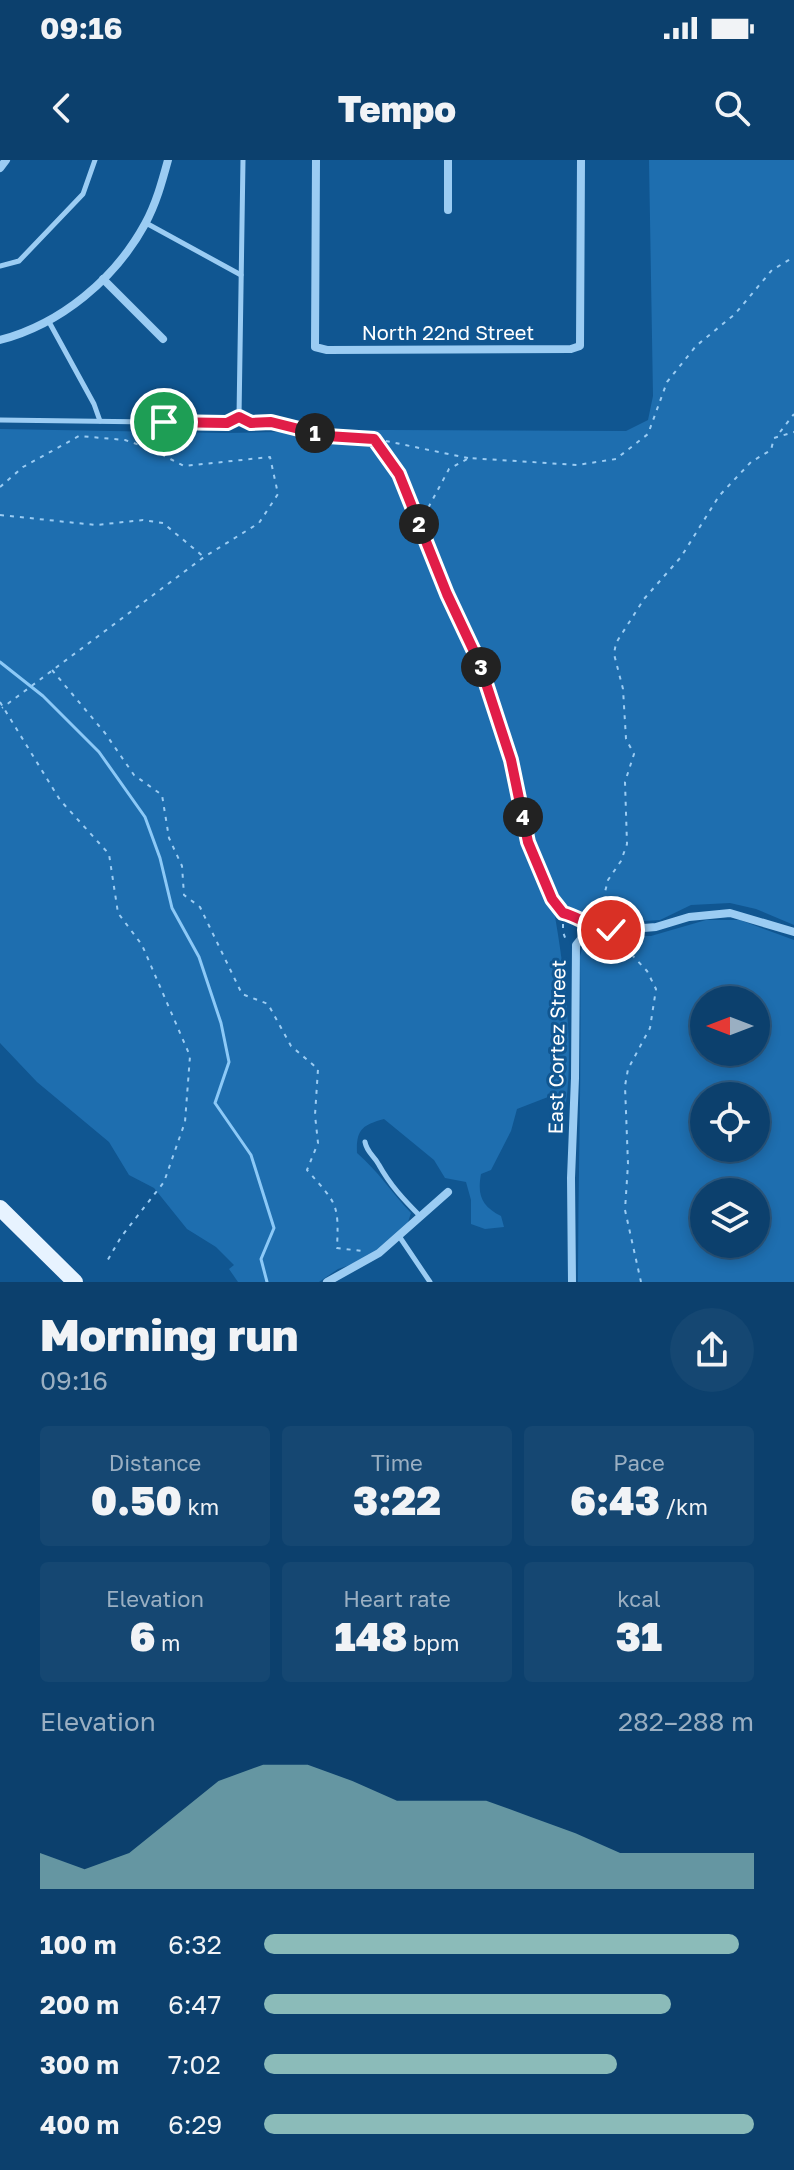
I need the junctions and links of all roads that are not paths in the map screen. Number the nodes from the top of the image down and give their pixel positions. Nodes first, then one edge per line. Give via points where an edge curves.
1 (6, 160) edge
2 (95, 160) edge
3 (168, 160) edge
4 (243, 160) edge
5 (316, 160) edge
6 (448, 160) edge
7 (581, 160) edge
8 (0, 168) edge
9 (448, 210) dead end
10 (146, 223) junction
11 (0, 266) edge
12 (241, 275) junction
13 (103, 279) junction
14 (48, 320) junction
15 (163, 339) dead end
16 (0, 340) edge
17 (0, 420) edge
18 (100, 421) junction
19 (794, 932) edge
20 (365, 1142) dead end
21 (448, 1192) dead end
22 (0, 1208) edge
23 (422, 1218) junction
24 (399, 1236) junction
25 (75, 1282) edge
26 (327, 1282) edge
27 (430, 1282) edge
28 (572, 1282) edge

1 - 8 street
2 - 11 lane via 83,194 19,261
3 - 10 street
4 - 12 lane
5 - 7 street, North 22nd Street via 315,347 327,350 580,346
6 - 9 street
10 - 12 lane
10 - 13 street
12 - 18 lane via 239,417 227,423
13 - 14 street
13 - 15 street
14 - 16 street
14 - 18 lane
17 - 18 lane
19 - 28 street, East Cortez Street via 730,913 585,934 576,945
20 - 23 lane via 390,1186
21 - 23 street
22 - 25 main road
23 - 24 street
24 - 26 street
24 - 27 lane

